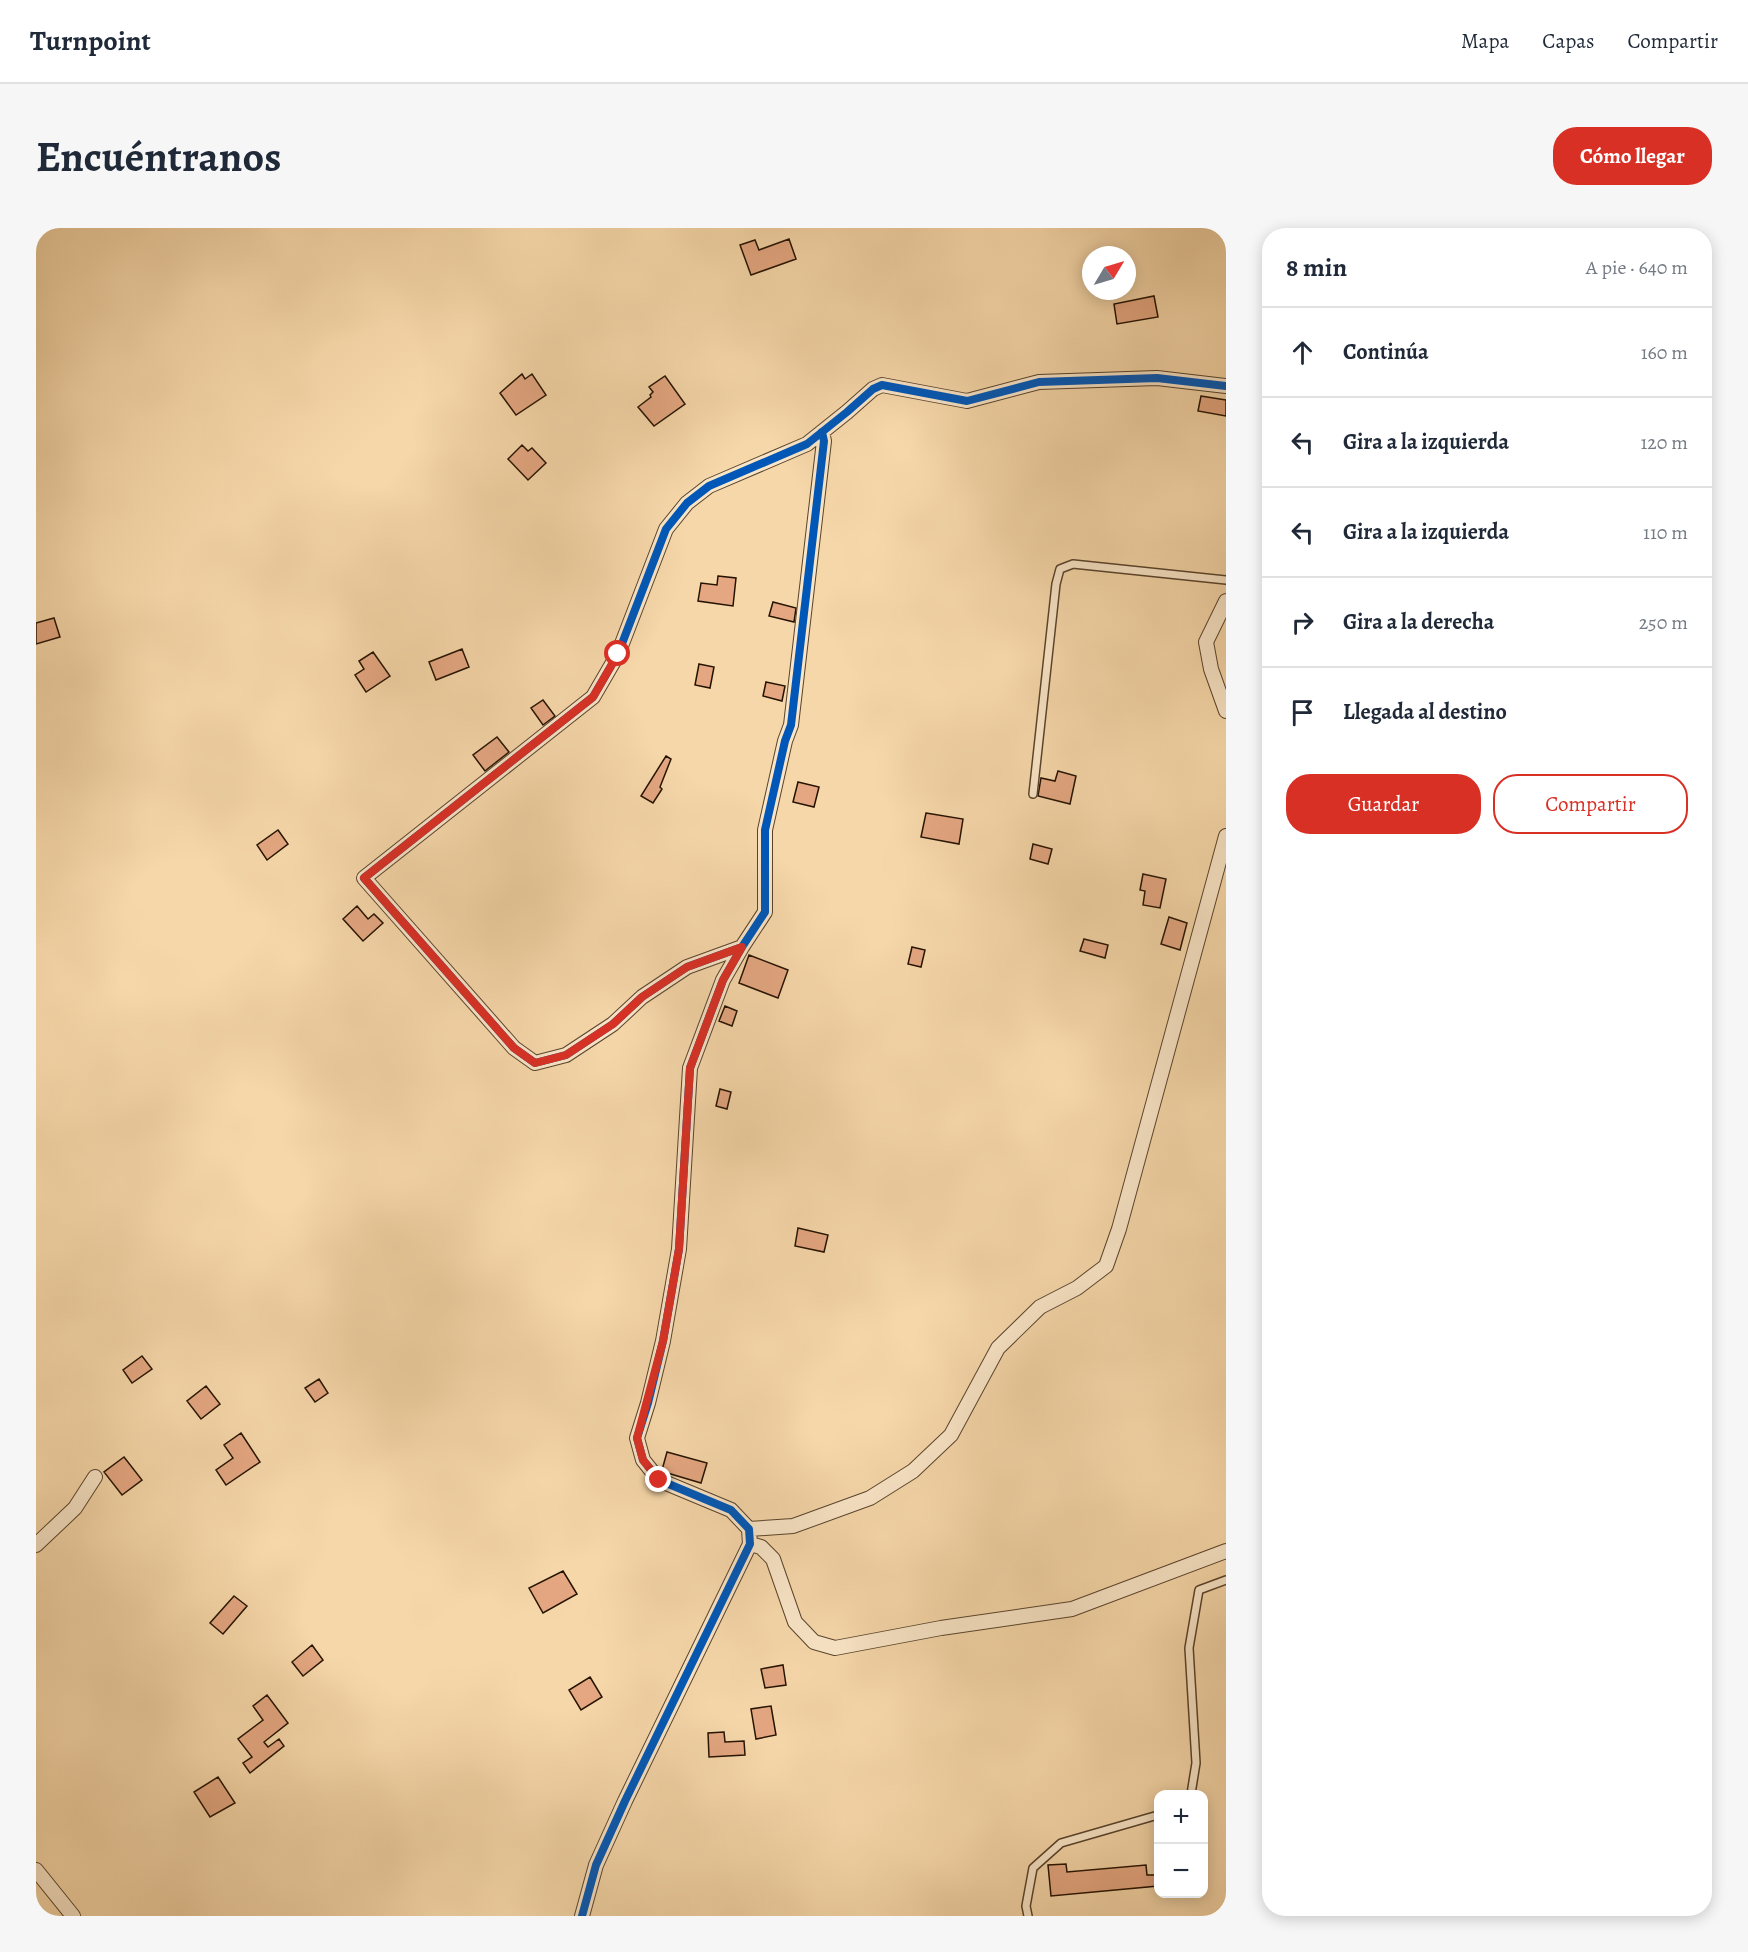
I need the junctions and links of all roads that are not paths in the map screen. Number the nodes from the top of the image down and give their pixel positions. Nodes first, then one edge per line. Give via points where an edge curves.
1 (1226, 386) edge
2 (822, 432) junction
3 (1226, 580) edge
4 (1226, 601) edge
5 (1226, 711) edge
6 (1034, 794) dead end
7 (1226, 836) edge
8 (742, 947) junction
9 (95, 1477) dead end
10 (748, 1529) junction
11 (750, 1544) junction
12 (36, 1545) edge
13 (1226, 1551) edge
14 (1226, 1580) edge
15 (1192, 1790) edge
16 (1154, 1816) edge
17 (36, 1870) edge
18 (73, 1916) edge
19 (582, 1916) edge
20 (1028, 1916) edge

1 - 2 street via 1157,378 1040,382 967,401 882,385
2 - 8 street via 791,725 765,830 765,912
2 - 8 street via 807,444 709,486 687,503 666,529 618,654 593,697 364,878 514,1048 535,1063 566,1055 687,967
3 - 6 lane via 1073,564 1060,569
4 - 5 street via 1206,642
7 - 10 street via 1106,1266 1077,1288 1040,1307 998,1348 951,1435 912,1471 870,1498 794,1526
8 - 10 street via 723,980 690,1068 679,1249 663,1341 637,1438 643,1460 659,1480 731,1510
9 - 12 street via 75,1508
10 - 11 street
11 - 13 street via 761,1547 773,1559 795,1622 814,1642 835,1648 1072,1608
11 - 19 street via 596,1865
14 - 15 lane via 1199,1590 1189,1648 1196,1763
16 - 20 lane via 1061,1843 1033,1868 1026,1905
17 - 18 street

